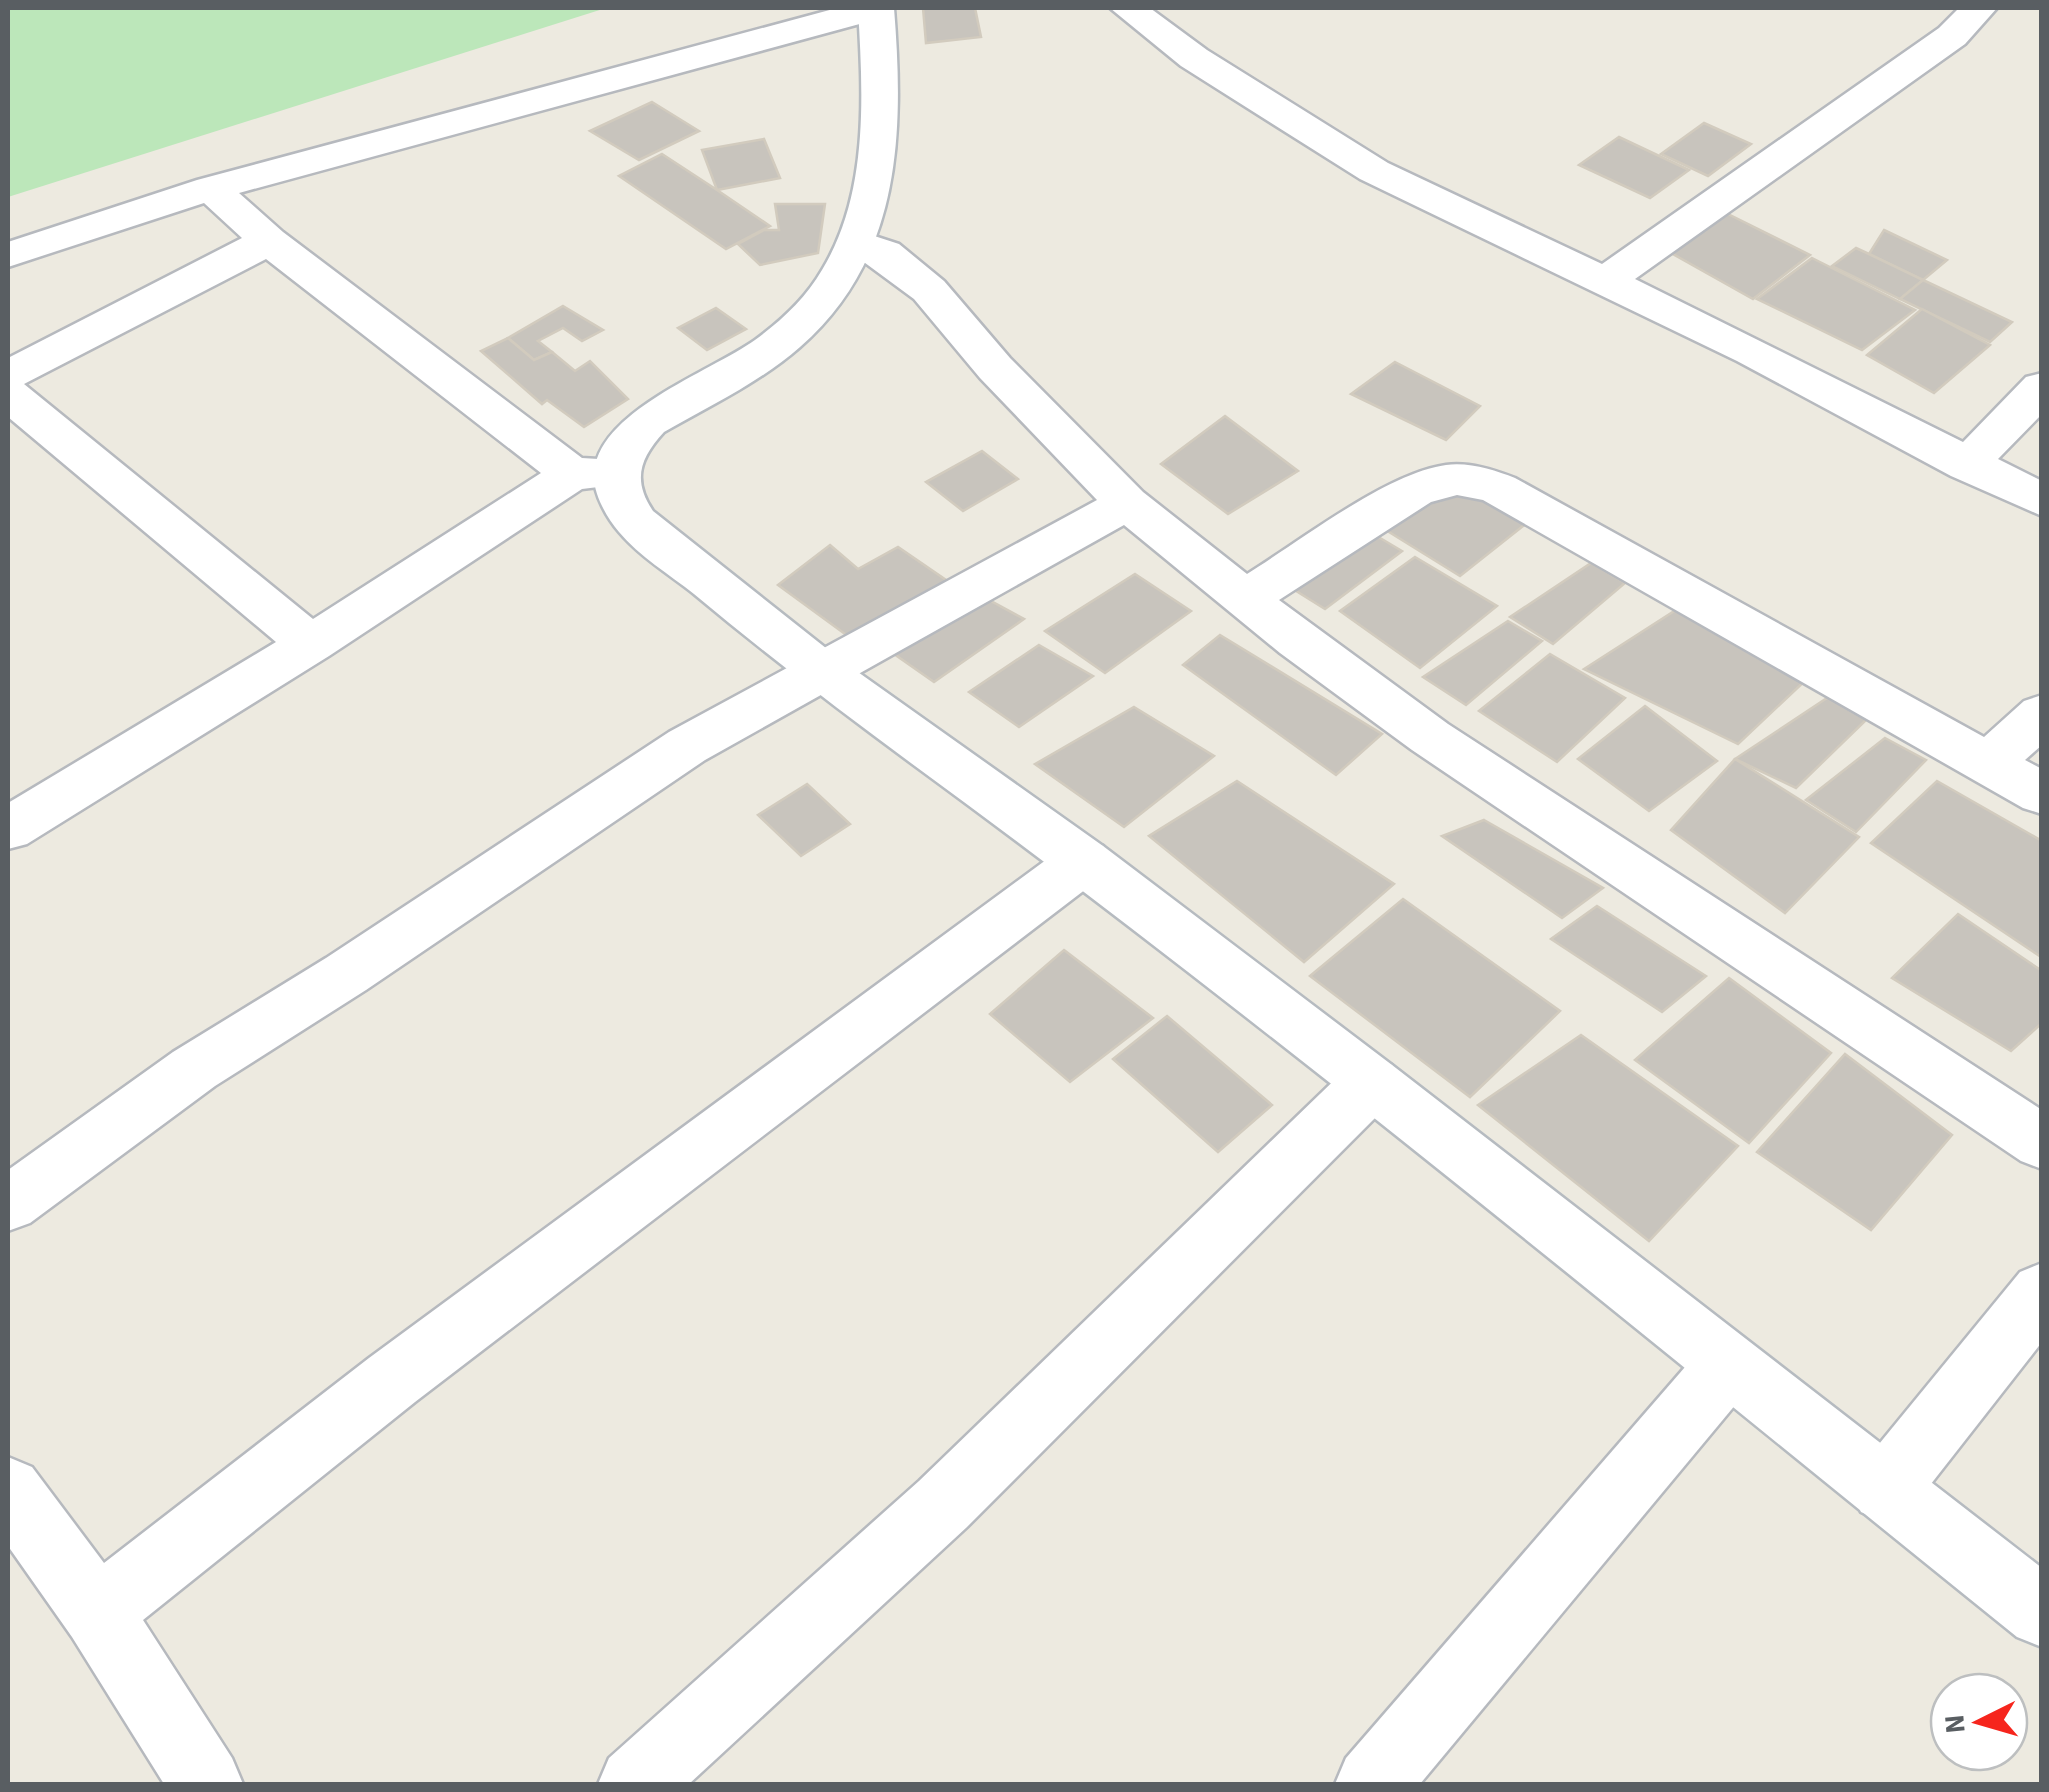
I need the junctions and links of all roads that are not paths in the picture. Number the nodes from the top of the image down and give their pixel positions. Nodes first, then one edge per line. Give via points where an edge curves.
1 (876, 8) edge
2 (1128, 8) edge
3 (1979, 8) edge
4 (211, 188) junction
5 (269, 241) junction
6 (858, 243) junction
7 (8, 255) edge
8 (1605, 281) junction
9 (8, 374) edge
10 (2042, 386) edge
11 (8, 394) edge
12 (1967, 465) junction
13 (594, 474) junction
14 (2042, 501) edge
15 (1126, 503) junction
16 (1244, 599) junction
17 (311, 644) junction
18 (824, 673) junction
19 (2042, 714) edge
20 (1990, 762) junction
21 (2042, 794) edge
22 (8, 829) edge
23 (1084, 861) junction
24 (1371, 1082) junction
25 (2042, 1143) edge
26 (8, 1204) edge
27 (2042, 1292) edge
28 (1728, 1365) junction
29 (1885, 1489) junction
30 (8, 1490) edge
31 (97, 1612) junction
32 (2042, 1612) edge
33 (206, 1784) edge
34 (635, 1784) edge
35 (1372, 1784) edge

1 - 4 street
1 - 6 street via 880,153
2 - 8 street via 1194,58 1374,171
3 - 8 street via 1952,36
4 - 5 street
4 - 7 street
5 - 9 street
5 - 13 street
6 - 13 street via 826,296 786,338 648,422 619,457
6 - 15 street via 884,253 929,290 1069,449
8 - 12 street
10 - 12 street
11 - 17 street
12 - 14 street
13 - 17 street
13 - 18 street via 616,491 636,522
15 - 16 street
15 - 18 street
16 - 20 street via 1415,490 1434,481 1472,480 1499,489
16 - 25 street via 1430,737
17 - 22 street
18 - 23 street
18 - 26 street via 688,746 194,1069
19 - 20 street
20 - 21 street
23 - 24 street
23 - 31 street via 392,1380
24 - 28 street
24 - 34 street via 943,1504
27 - 29 street
28 - 29 street
28 - 35 street
29 - 32 street
30 - 31 street
31 - 33 street

